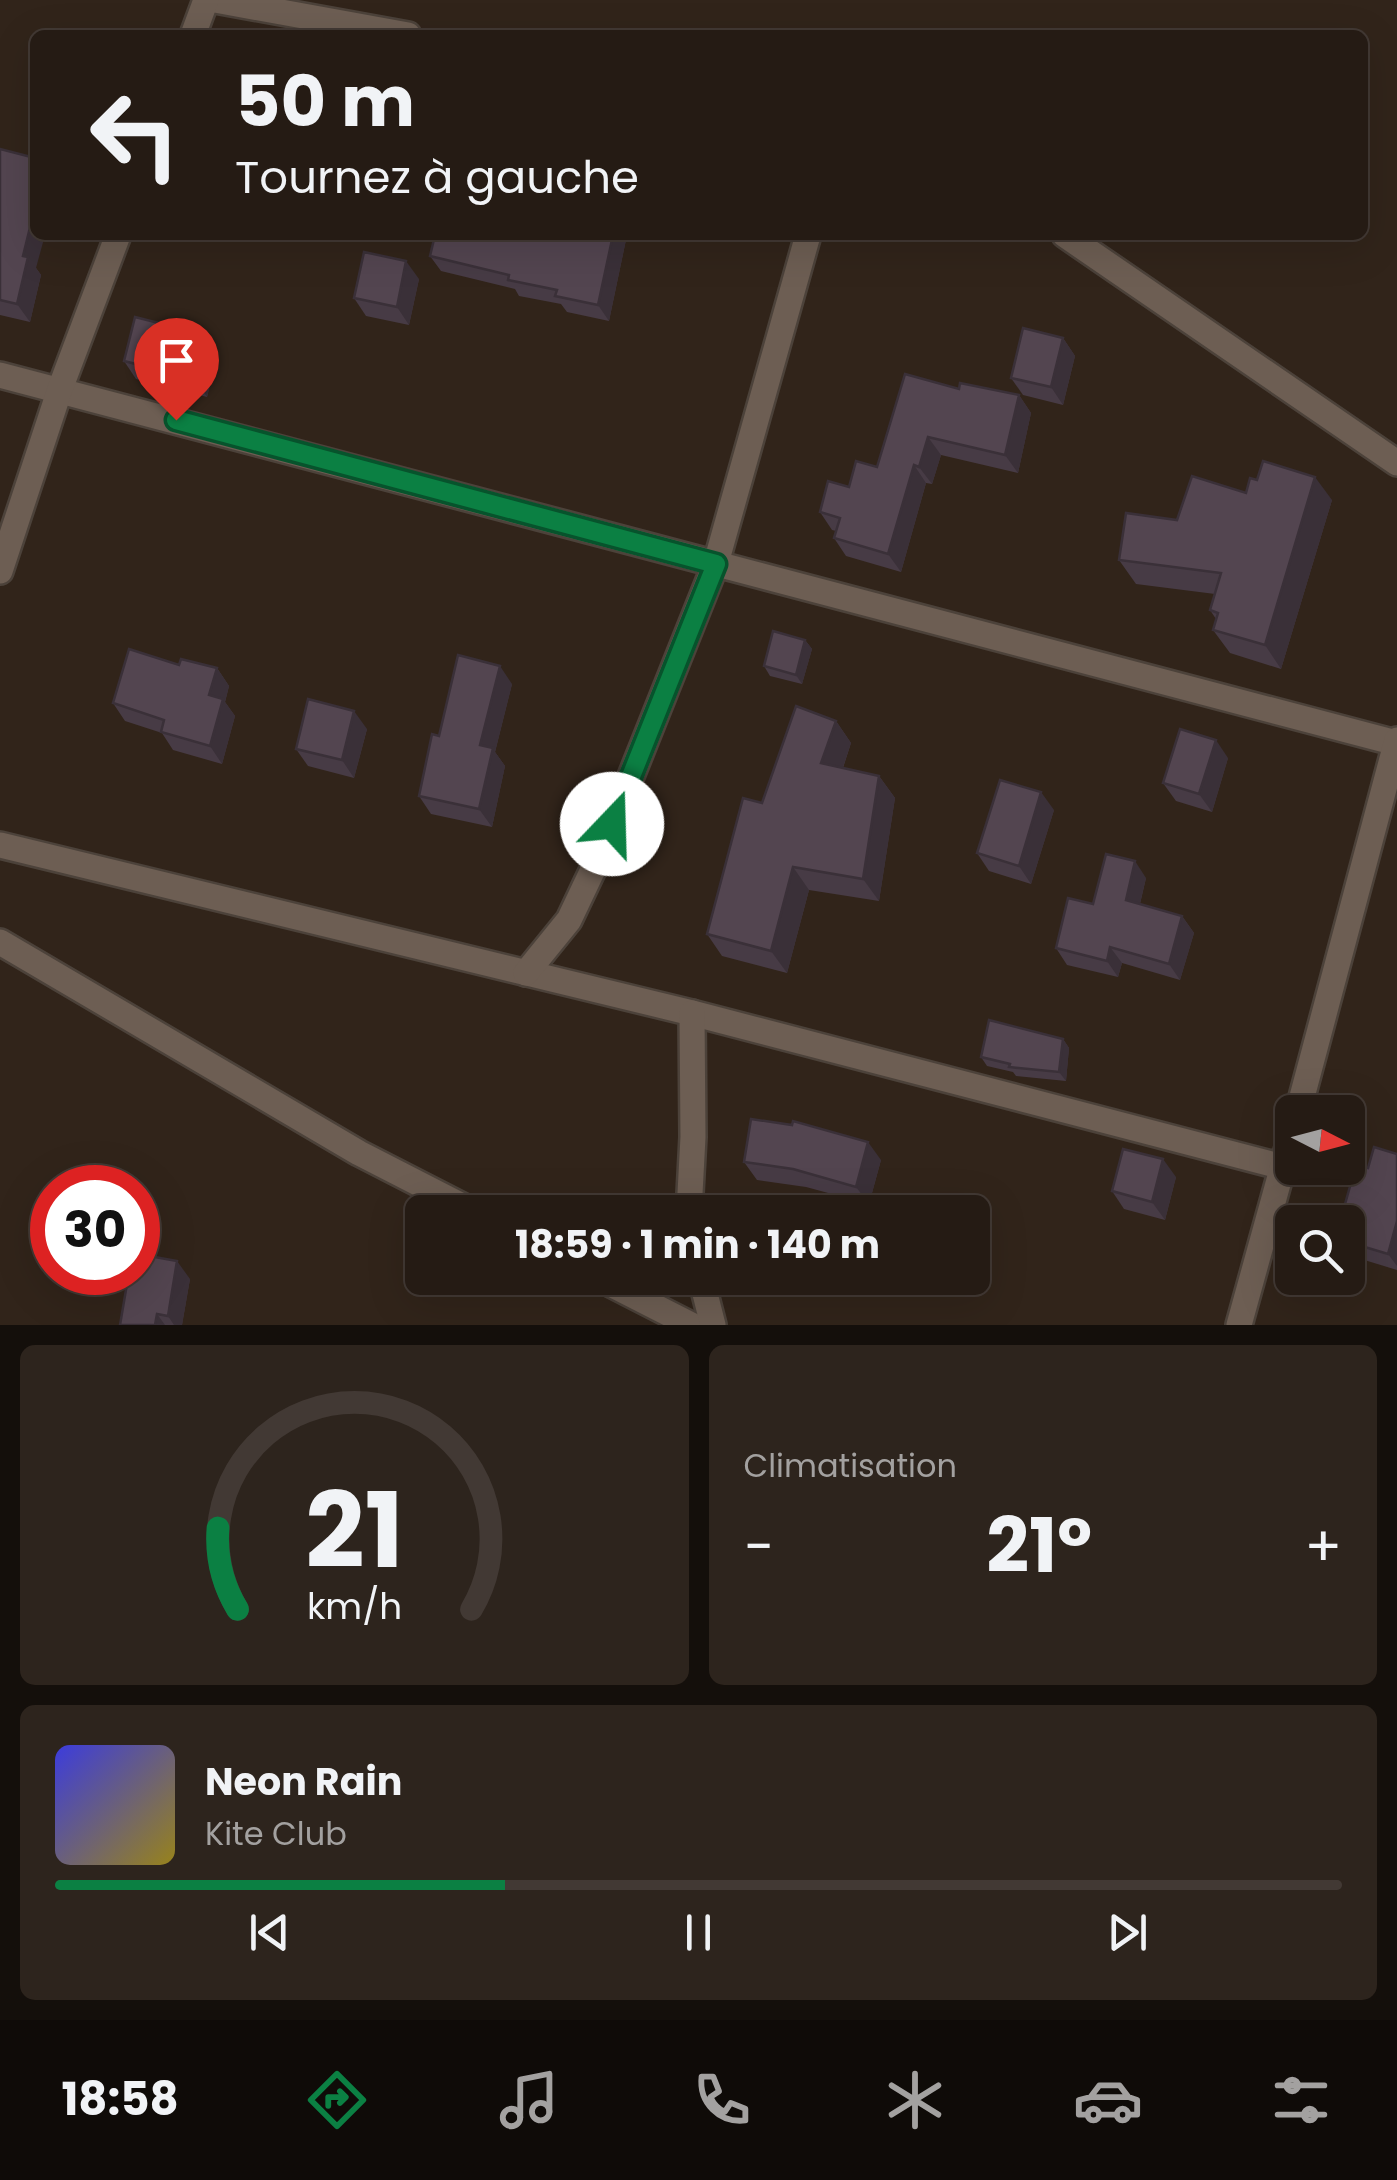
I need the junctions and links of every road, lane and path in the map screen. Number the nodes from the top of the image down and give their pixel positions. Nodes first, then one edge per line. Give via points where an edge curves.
1 (206, 0) edge
2 (215, 0) edge
3 (195, 30) edge
4 (380, 30) edge
5 (116, 240) edge
6 (807, 240) edge
7 (1072, 240) edge
8 (0, 375) edge
9 (60, 389) junction
10 (1397, 463) edge
11 (716, 564) junction
12 (0, 571) edge
13 (1396, 742) edge
14 (0, 844) edge
15 (0, 942) edge
16 (526, 972) junction
17 (692, 1014) junction
18 (1303, 1095) edge
19 (1275, 1165) edge
20 (1278, 1185) edge
21 (441, 1195) edge
22 (690, 1195) edge
23 (633, 1295) edge
24 (706, 1295) edge
25 (691, 1325) edge
26 (713, 1325) edge
27 (1239, 1325) edge

1 - 3 street
2 - 4 street
5 - 9 street
6 - 11 street
7 - 10 street
8 - 9 street
9 - 11 street
9 - 12 street
11 - 13 street
11 - 16 street via 570,920
13 - 18 street
14 - 16 street
15 - 21 street
16 - 17 street
17 - 19 street
17 - 22 street
20 - 27 street
23 - 25 street
24 - 26 street

